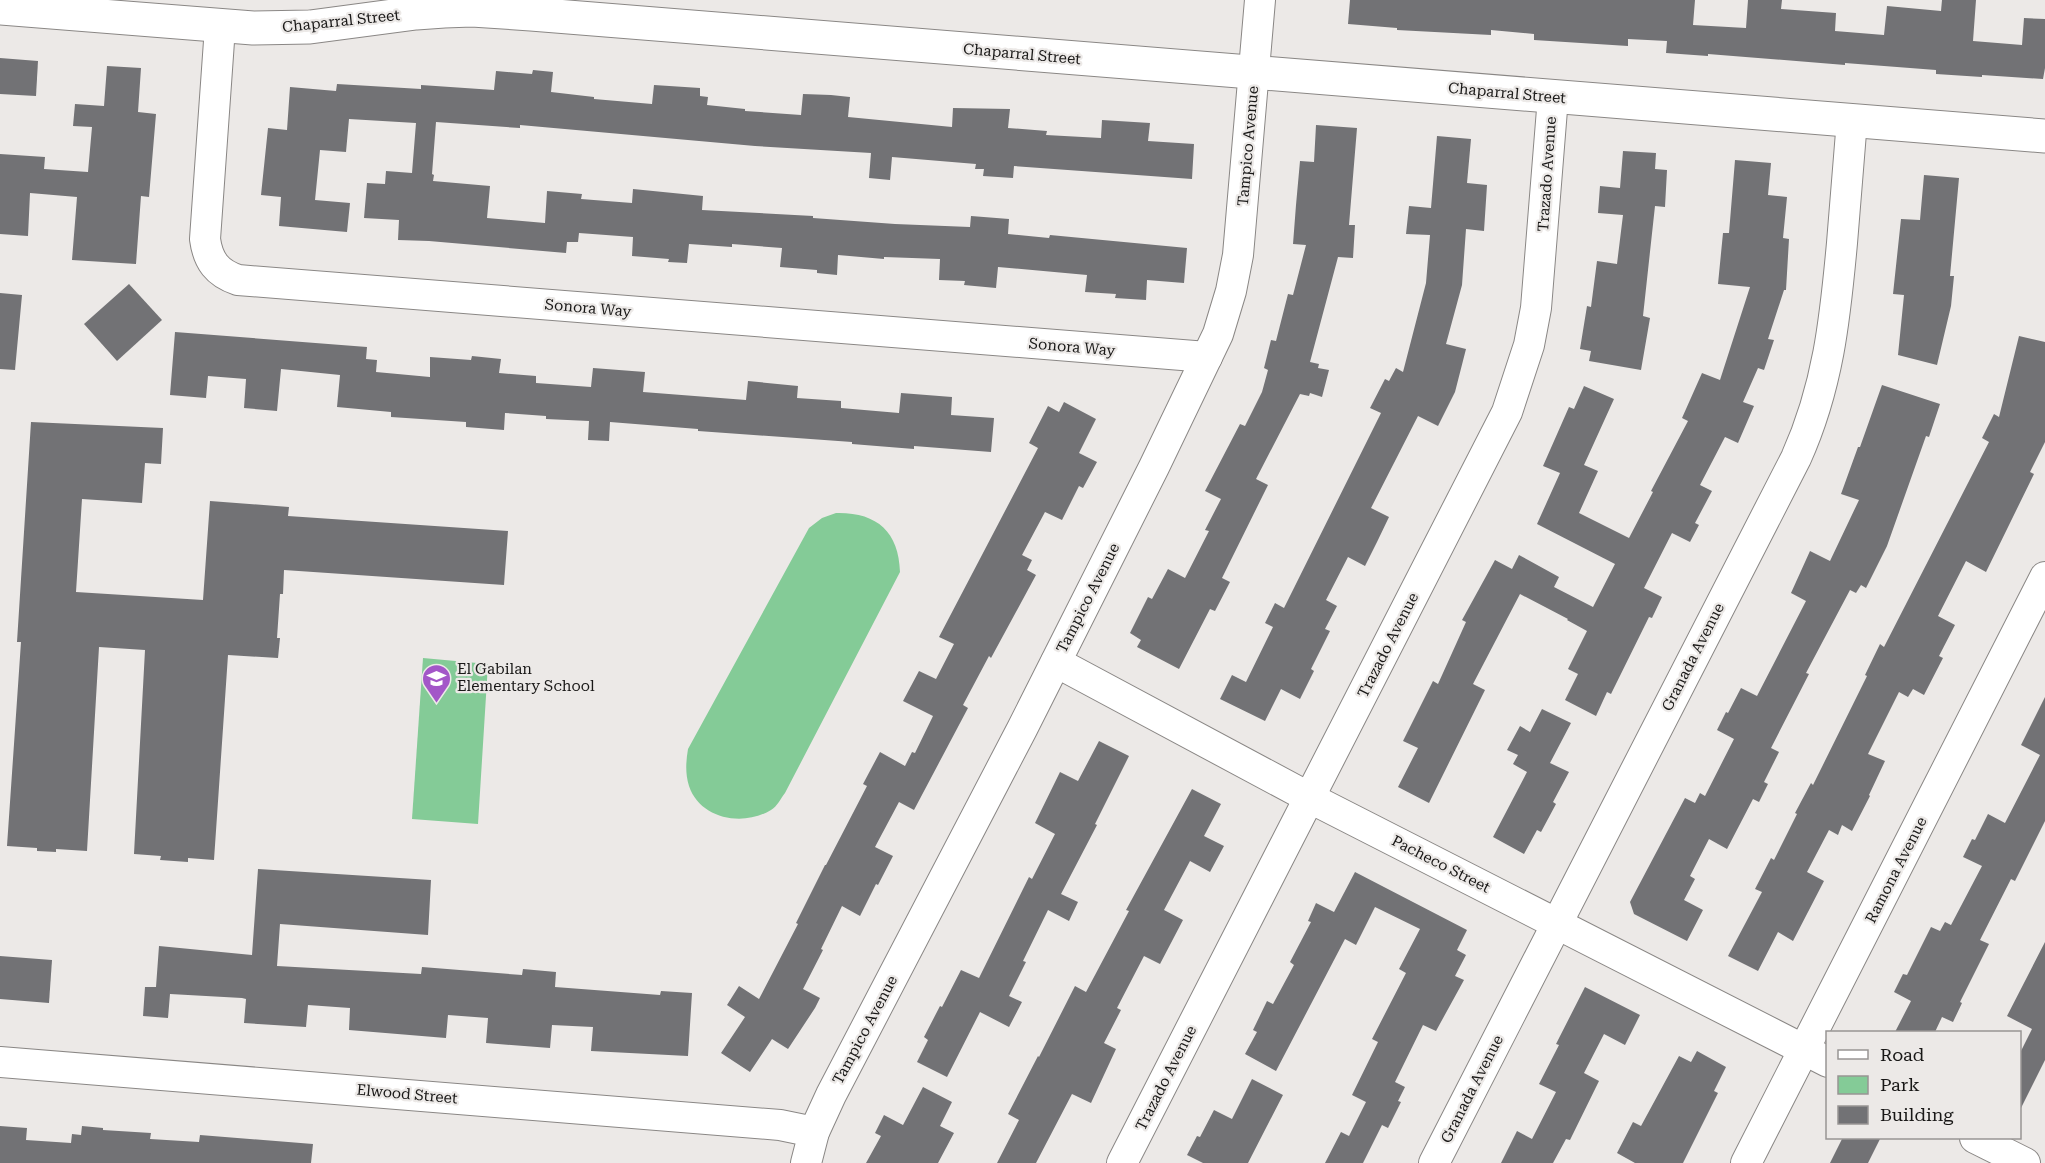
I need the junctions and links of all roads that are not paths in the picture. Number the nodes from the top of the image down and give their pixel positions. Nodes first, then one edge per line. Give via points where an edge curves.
1 (1260, 0) edge
2 (0, 8) edge
3 (220, 27) junction
4 (1254, 72) junction
5 (1552, 97) junction
6 (1852, 120) junction
7 (2045, 135) edge
8 (1207, 357) junction
9 (2045, 577) edge
10 (1056, 662) junction
11 (1310, 798) junction
12 (1557, 923) junction
13 (1828, 1031) edge
14 (1826, 1035) edge
15 (1816, 1056) edge
16 (0, 1062) edge
17 (814, 1132) junction
18 (1979, 1139) edge
19 (806, 1163) edge
20 (1122, 1163) edge
21 (1434, 1163) edge
22 (1746, 1163) edge
23 (2025, 1163) edge

1 - 4 street, Tampico Avenue
2 - 3 street, Chaparral Street
3 - 4 street, Chaparral Street via 284,28 472,10
3 - 8 street, Sonora Way via 206,239 210,261 238,280
4 - 5 street, Chaparral Street
4 - 8 street, Tampico Avenue via 1239,255 1224,316
5 - 6 street, Chaparral Street
5 - 11 street, Trazado Avenue via 1536,308 1519,379 1507,412
6 - 7 street, Chaparral Street
6 - 12 street, Granada Avenue via 1833,332 1812,420
8 - 10 street, Tampico Avenue
9 - 13 street, Ramona Avenue
10 - 11 street, Pacheco Street
10 - 17 street, Tampico Avenue
11 - 12 street, Pacheco Street
11 - 20 street, Trazado Avenue
12 - 15 street, Pacheco Street
12 - 21 street, Granada Avenue
14 - 15 street, Ramona Avenue
15 - 22 street, Ramona Avenue
16 - 17 street, Elwood Street via 780,1125
17 - 19 street, Tampico Avenue
18 - 23 street

